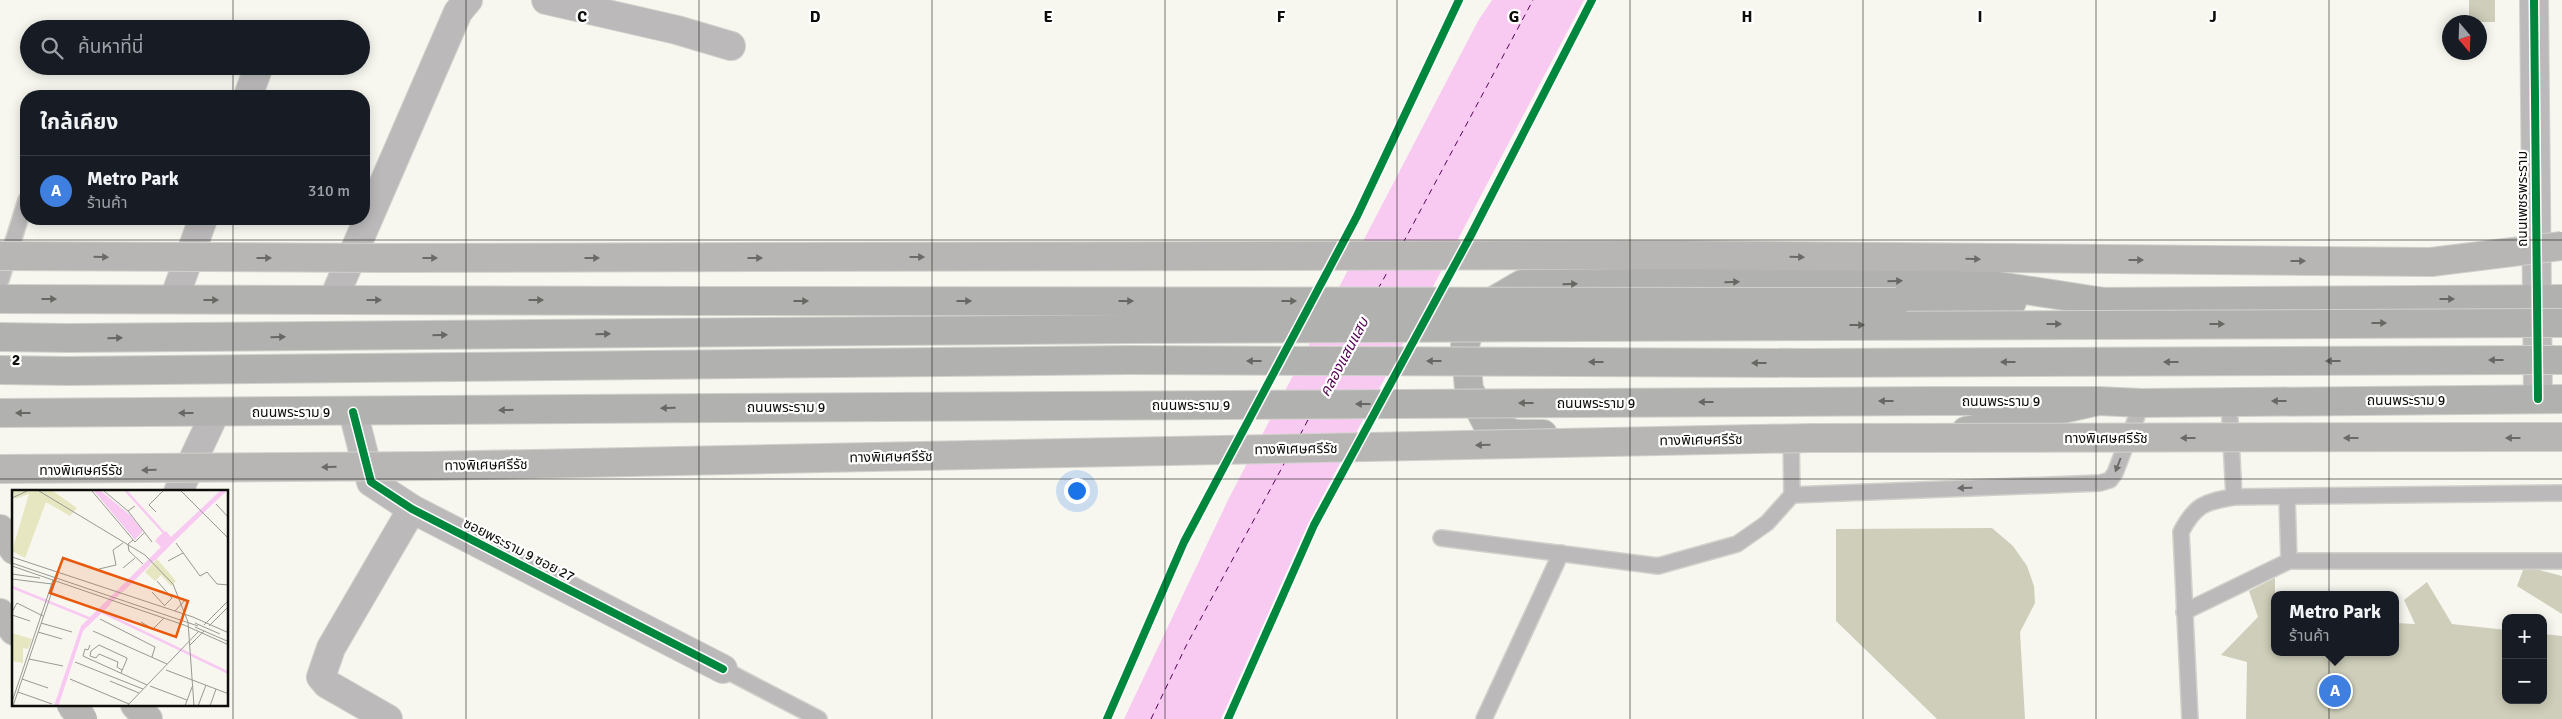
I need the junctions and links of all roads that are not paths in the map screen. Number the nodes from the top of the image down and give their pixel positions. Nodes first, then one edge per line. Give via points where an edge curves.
1 (468, 0) edge
2 (546, 0) edge
3 (2534, 8) edge
4 (731, 46) dead end
5 (255, 75) edge
6 (250, 90) edge
7 (370, 215) edge
8 (20, 219) edge
9 (201, 225) edge
10 (366, 225) edge
11 (2562, 246) edge
12 (0, 256) edge
13 (2431, 262) junction
14 (2562, 262) edge
15 (0, 283) edge
16 (0, 299) edge
17 (2549, 299) edge
18 (174, 300) junction
19 (333, 300) junction
20 (2104, 302) junction
21 (2562, 323) edge
22 (0, 337) edge
23 (2562, 360) edge
24 (0, 370) edge
25 (2550, 399) edge
26 (2098, 401) junction
27 (2230, 401) junction
28 (2142, 403) junction
29 (353, 412) junction
30 (216, 413) junction
31 (0, 414) edge
32 (1791, 436) junction
33 (2562, 437) edge
34 (0, 469) edge
35 (179, 490) edge
36 (2562, 493) edge
37 (1792, 495) junction
38 (2234, 497) junction
39 (2287, 497) junction
40 (412, 509) junction
41 (0, 529) edge
42 (1442, 538) dead end
43 (12, 547) edge
44 (1561, 553) junction
45 (2289, 561) junction
46 (2562, 561) edge
47 (2184, 612) junction
48 (0, 613) edge
49 (12, 628) edge
50 (723, 668) joint
51 (73, 706) edge
52 (74, 706) edge
53 (137, 706) edge
54 (68, 719) edge
55 (83, 719) edge
56 (148, 719) edge
57 (388, 719) edge
58 (819, 719) edge
59 (1484, 719) edge
60 (2190, 719) edge

1 - 7 street via 458,12
2 - 4 street
3 - 17 street, ถนนเพชรพระราม
5 - 6 street
8 - 15 lane
9 - 18 street
10 - 19 street
11 - 13 highway, bridge
12 -> 13 highway, bridge via 1678,255
13 - 14 highway, bridge
16 -> 18 main road
20 -> 17 main road
17 - 25 street, ถนนเพชรพระราม
18 -> 19 main road
19 -> 20 main road, bridge
32 -> 20 main road via 1516,434 1486,422 1469,389 1464,346 1476,312 1522,284 1960,280
22 -> 21 main road, bridge
23 -> 24 main road, bridge via 1827,363 1128,360
25 -> 27 main road, ถนนพระราม 9
26 - 28 main road, ถนนพระราม 9
26 -> 29 main road, ถนนพระราม 9, bridge
26 - 32 main road via 1972,431
27 - 28 main road, ถนนพระราม 9
27 - 38 lane
28 -> 37 lane via 2115,473 2110,480 2100,484
29 - 30 main road, ถนนพระราม 9
29 - 40 street, ซอยพระราม 9 ซอย 27 via 371,482
30 -> 31 main road, ถนนพระราม 9
30 - 35 street
32 - 37 lane
33 -> 34 highway, ทางพิเศษศรีรัช, bridge via 1810,438 440,466
36 - 39 lane
37 - 44 lane via 1767,523 1736,544 1658,566
38 - 39 lane
38 - 47 lane via 2207,501 2190,514 2181,532
39 - 45 lane
40 - 50 street, ซอยพระราม 9 ซอย 27
40 - 57 street via 331,648 321,677 327,684
41 - 43 highway
42 - 44 lane
44 - 59 lane
45 - 46 lane
45 - 47 lane
47 - 60 lane
48 - 49 highway
50 - 58 lane
51 - 54 street
52 - 55 highway, bridge
53 - 56 highway

